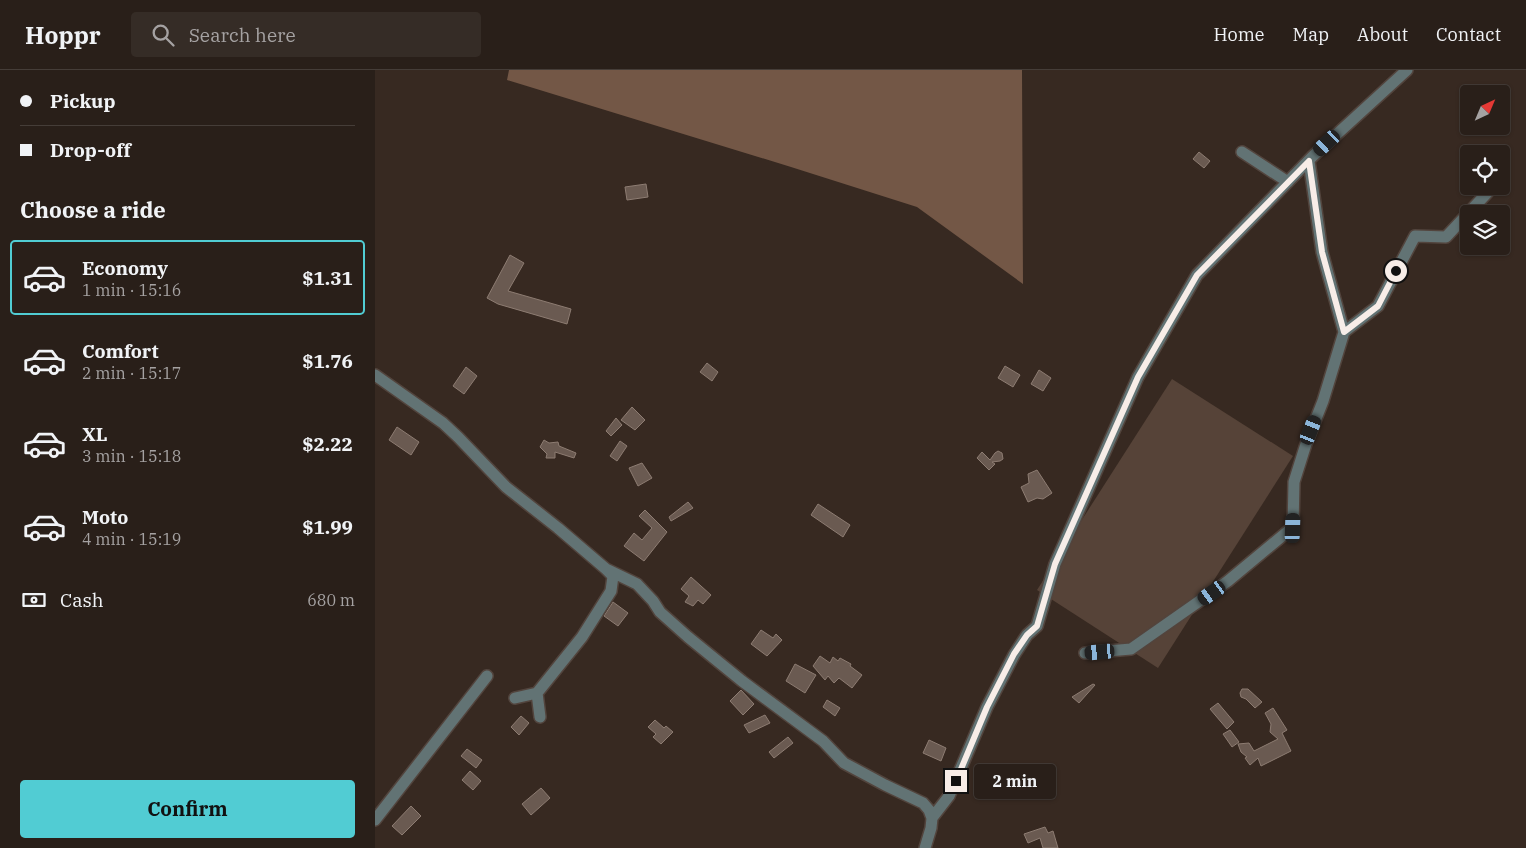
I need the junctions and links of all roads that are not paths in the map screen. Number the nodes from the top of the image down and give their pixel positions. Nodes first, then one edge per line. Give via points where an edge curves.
1 (1407, 70) edge
2 (1242, 152) dead end
3 (1309, 161) junction
4 (1288, 182) junction
5 (1485, 195) edge
6 (1344, 332) junction
7 (375, 375) edge
8 (607, 569) junction
9 (1085, 653) dead end
10 (487, 676) dead end
11 (537, 693) junction
12 (515, 698) dead end
13 (540, 718) dead end
14 (932, 818) junction
15 (375, 820) edge
16 (925, 848) edge

1 - 3 street
2 - 4 street
3 - 4 street
3 - 6 street via 1322,252
4 - 14 street via 1197,275 1138,377 1055,564 1037,626 1014,654 949,796
5 - 6 street via 1446,237 1415,236 1378,306
6 - 9 street via 1294,482 1293,528 1228,582 1131,649
7 - 8 street via 443,423 507,487
8 - 11 street via 613,576 611,591 582,638
8 - 14 street via 637,584 660,612 688,637 823,741 844,763 923,803
10 - 15 street
11 - 12 street
11 - 13 street
14 - 16 street

